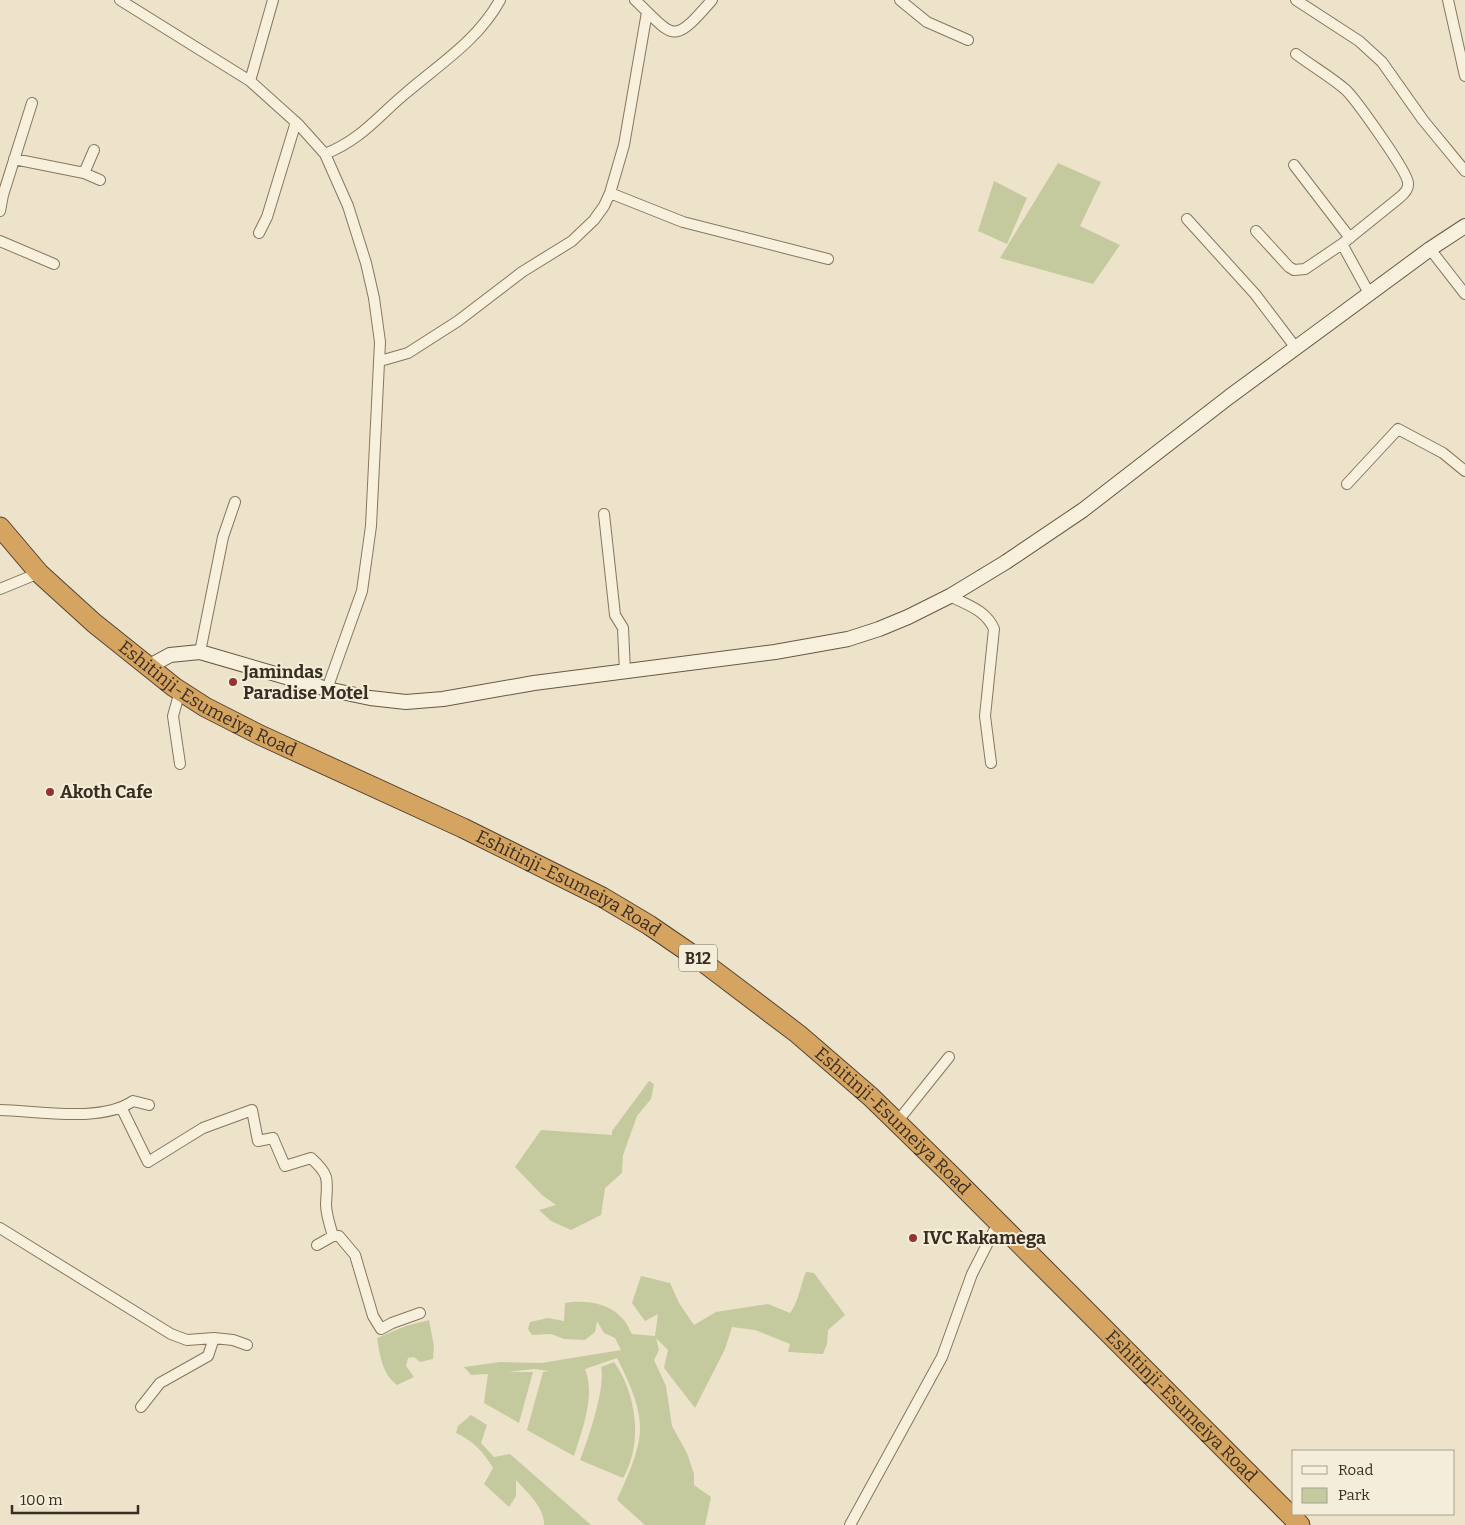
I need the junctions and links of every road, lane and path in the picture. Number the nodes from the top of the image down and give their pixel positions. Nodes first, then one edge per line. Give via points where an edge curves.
1 (120, 0) edge
2 (274, 0) edge
3 (500, 0) edge
4 (635, 0) edge
5 (712, 0) edge
6 (900, 0) edge
7 (1296, 0) edge
8 (1448, 0) edge
9 (647, 12) junction
10 (968, 40) dead end
11 (1296, 54) dead end
12 (1465, 76) edge
13 (250, 81) junction
14 (32, 103) dead end
15 (296, 122) junction
16 (94, 150) dead end
17 (325, 154) junction
18 (14, 159) junction
19 (1294, 165) dead end
20 (1465, 171) edge
21 (84, 173) junction
22 (100, 180) dead end
23 (610, 193) junction
24 (0, 211) edge
25 (1187, 219) dead end
26 (1465, 226) edge
27 (1256, 231) dead end
28 (259, 233) dead end
29 (0, 241) edge
30 (1346, 241) junction
31 (1430, 249) junction
32 (828, 259) dead end
33 (54, 264) dead end
34 (1465, 294) edge
35 (1370, 295) junction
36 (1296, 348) junction
37 (380, 361) junction
38 (1465, 471) edge
39 (1347, 484) dead end
40 (235, 502) dead end
41 (604, 514) dead end
42 (0, 528) edge
43 (39, 573) junction
44 (0, 589) edge
45 (950, 596) junction
46 (200, 652) junction
47 (148, 668) junction
48 (625, 672) junction
49 (327, 689) junction
50 (180, 691) junction
51 (991, 763) dead end
52 (180, 764) dead end
53 (949, 1057) dead end
54 (149, 1105) dead end
55 (122, 1109) junction
56 (0, 1110) edge
57 (896, 1122) junction
58 (998, 1223) junction
59 (0, 1228) edge
60 (333, 1236) junction
61 (317, 1245) dead end
62 (420, 1313) dead end
63 (214, 1338) junction
64 (247, 1345) dead end
65 (141, 1407) dead end
66 (1293, 1521) edge
67 (850, 1525) edge

1 - 13 street
2 - 13 street
3 - 17 street via 490,19 470,42 392,104 365,132
4 - 9 street
5 - 9 street via 682,31 665,30
6 - 10 street via 927,22
7 - 20 street via 1359,41 1382,62 1423,120
8 - 12 street
9 - 23 street via 624,145
11 - 30 street via 1346,90 1373,123 1409,183 1406,192
13 - 15 street
14 - 18 street
15 - 17 street
15 - 28 street via 267,217
16 - 21 street
17 - 37 street via 348,206 366,263 374,298
18 - 21 street
18 - 24 street
19 - 30 street
21 - 22 street
23 - 32 street via 683,222
23 - 37 street via 594,220 572,241 522,272 458,321 408,353
25 - 36 street via 1255,294
26 - 31 street
27 - 30 street via 1294,270 1305,268
29 - 33 street
30 - 35 street
31 - 34 street
31 - 35 street
35 - 36 street
36 - 45 street via 1083,510
37 - 49 street via 371,526 362,591
38 - 39 street via 1443,452 1398,430
40 - 46 street via 223,537
41 - 48 street via 615,615 623,628
42 - 43 highway, Eshitinji-Esumeiya Road / B12
43 - 44 street
43 - 47 highway, Eshitinji-Esumeiya Road / B12
45 - 48 street via 908,617 848,639
45 - 51 street via 980,611 994,629 985,716
46 - 47 street via 170,655
46 - 49 street
47 - 50 highway, Eshitinji-Esumeiya Road / B12
48 - 49 street via 406,702
50 - 52 street via 173,716
50 - 57 highway, Eshitinji-Esumeiya Road / B12 via 260,735 555,873 649,925 719,973 822,1052
53 - 57 street
54 - 55 street via 133,1101
55 - 56 street via 90,1114
55 - 60 street via 148,1162 203,1128 252,1110 258,1141 273,1138 285,1166 311,1158 324,1170 329,1186 326,1206
57 - 58 highway, Eshitinji-Esumeiya Road / B12
58 - 66 highway, Eshitinji-Esumeiya Road / B12
58 - 67 street via 972,1274 942,1357
59 - 63 street via 171,1334 187,1340
60 - 61 street
60 - 62 street via 340,1236 355,1255 368,1302 381,1329
63 - 64 street
63 - 65 street via 208,1356 160,1384

